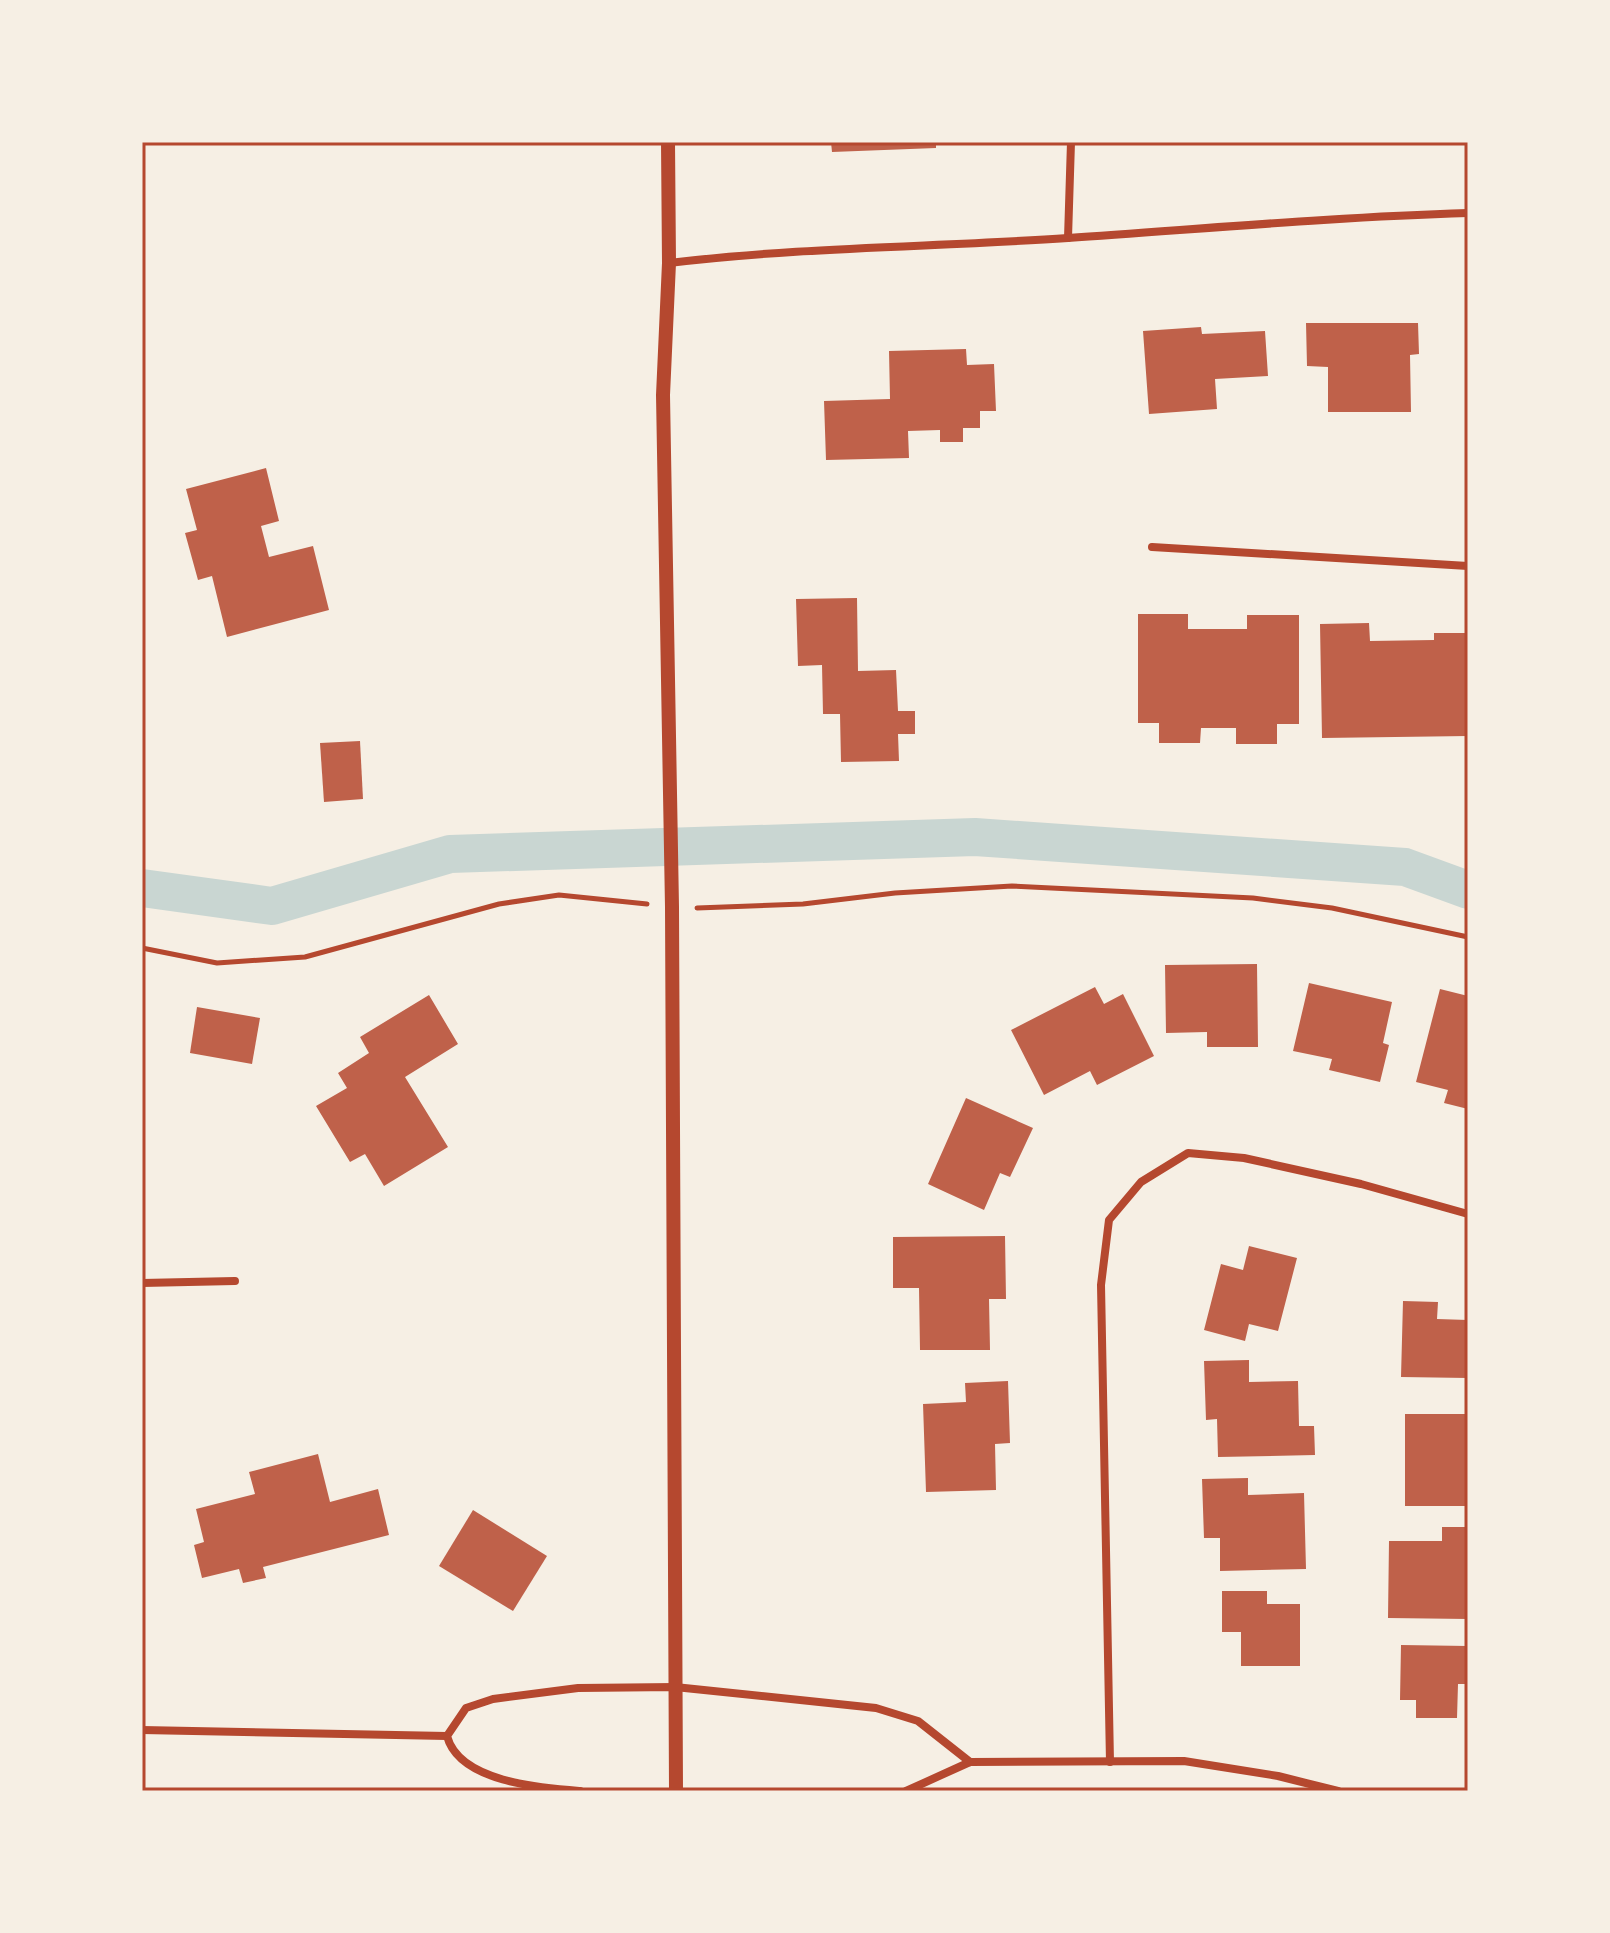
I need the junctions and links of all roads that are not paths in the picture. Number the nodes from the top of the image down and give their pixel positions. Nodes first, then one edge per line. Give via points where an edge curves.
1 (668, 142) edge
2 (1071, 142) edge
3 (1468, 213) edge
4 (1068, 238) junction
5 (669, 263) junction
6 (1152, 547) dead end
7 (1468, 566) edge
8 (1468, 1214) edge
9 (235, 1281) dead end
10 (142, 1283) edge
11 (675, 1687) junction
12 (142, 1730) edge
13 (447, 1736) junction
14 (970, 1762) junction
15 (1110, 1762) junction
16 (580, 1791) edge
17 (676, 1791) edge
18 (906, 1791) edge
19 (1338, 1791) edge

1 - 5 street
2 - 4 street
3 - 4 street via 1331,217
4 - 5 street via 740,254
5 - 11 street via 663,395 672,887
6 - 7 street
8 - 15 street via 1244,1158 1188,1153 1141,1182 1109,1220 1101,1285
9 - 10 street
11 - 13 street via 578,1688 493,1699 466,1708
11 - 14 street via 876,1708 918,1721
11 - 17 street
12 - 13 street
13 - 16 street via 450,1748 489,1776 529,1787
14 - 15 street
14 - 18 street
15 - 19 street via 1184,1761

